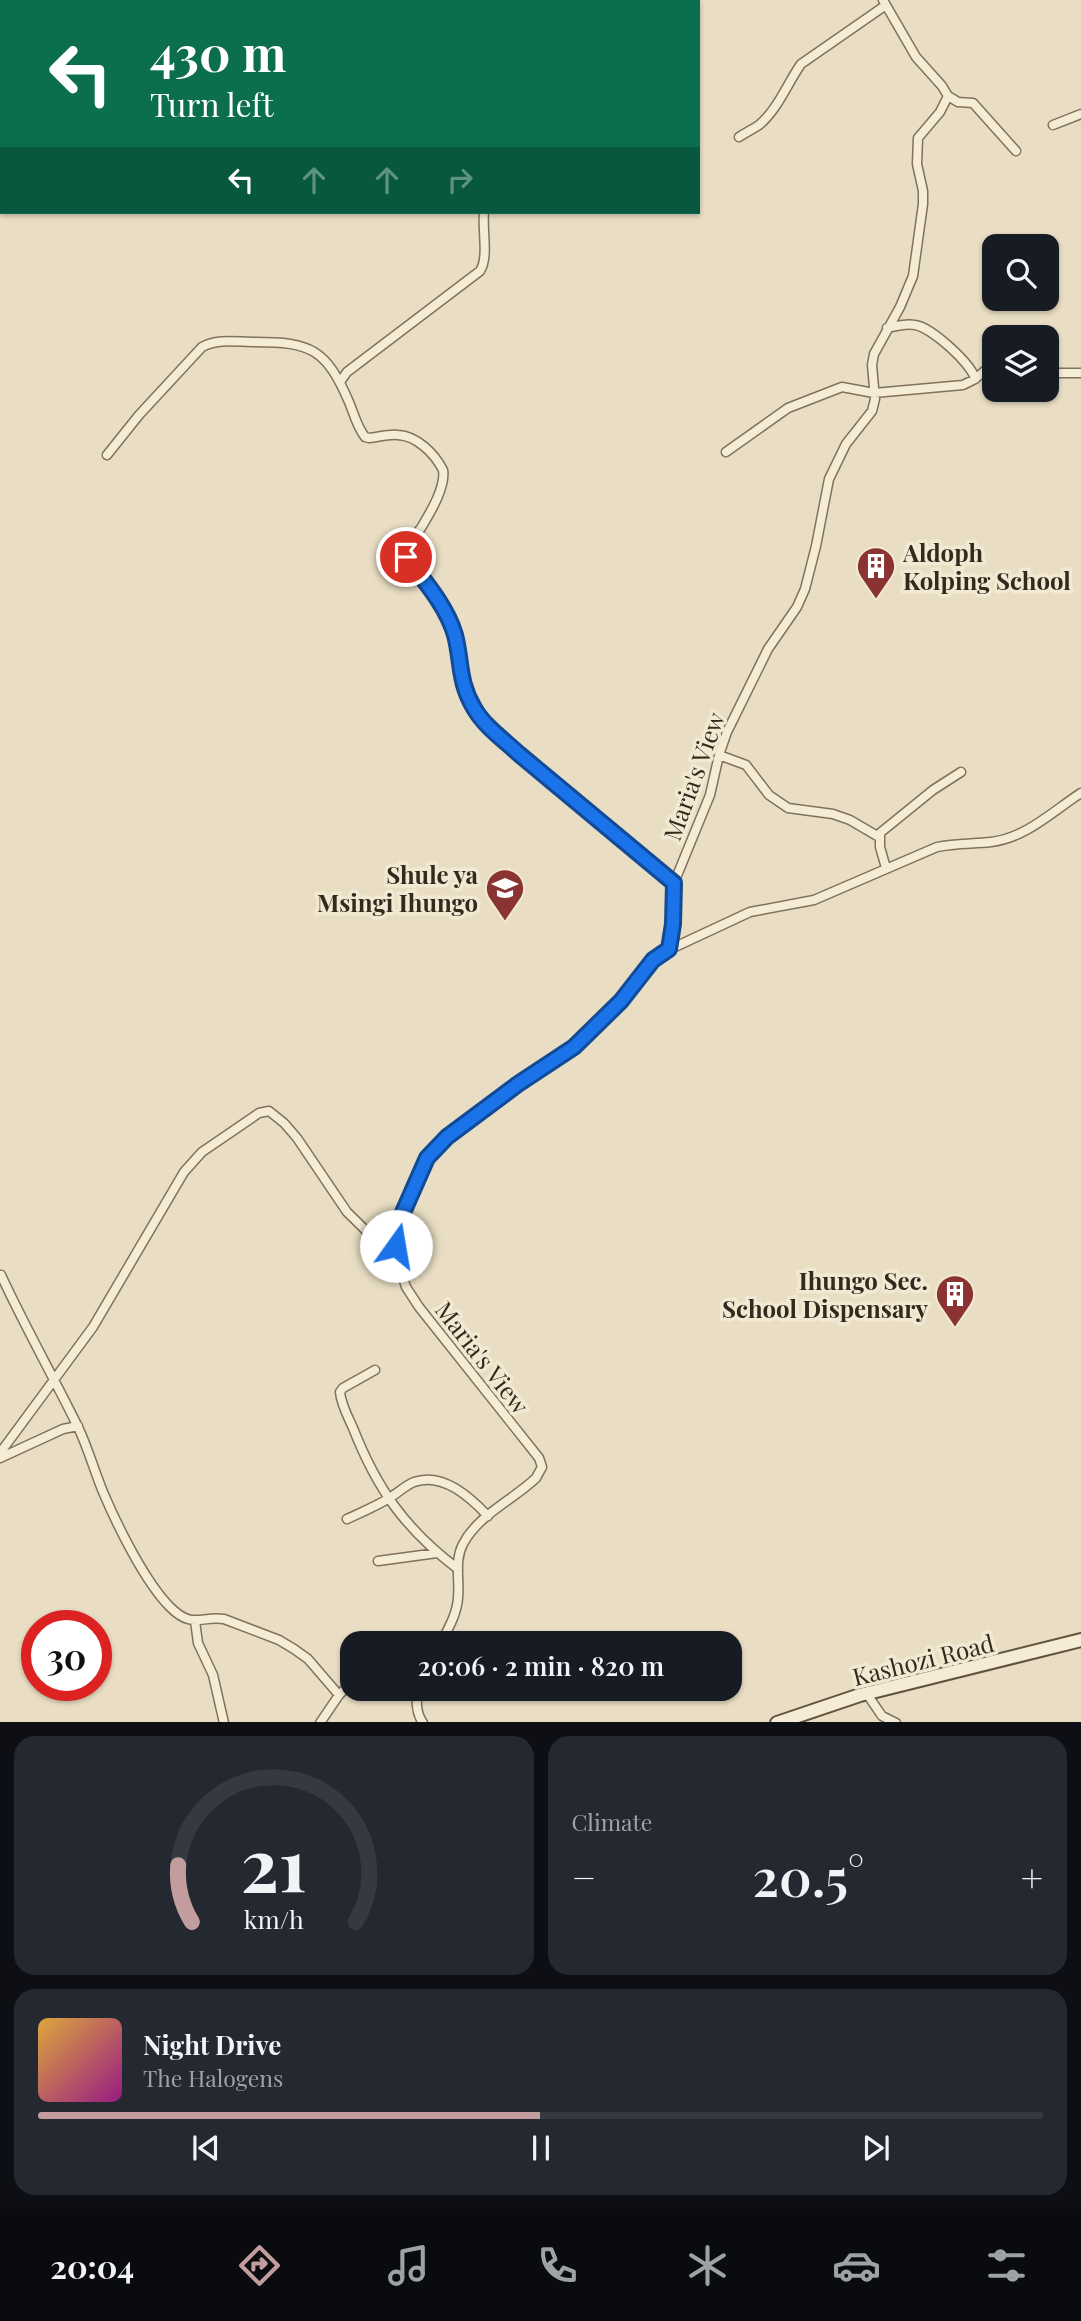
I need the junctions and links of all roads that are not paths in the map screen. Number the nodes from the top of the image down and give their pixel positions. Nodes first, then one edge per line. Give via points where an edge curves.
1 (884, 3) edge
2 (948, 96) junction
3 (1081, 114) edge
4 (1053, 125) dead end
5 (739, 137) dead end
6 (1016, 151) dead end
7 (484, 214) edge
8 (887, 328) junction
9 (982, 373) edge
10 (1059, 373) edge
11 (1081, 373) edge
12 (975, 379) junction
13 (340, 382) junction
14 (874, 393) junction
15 (726, 452) dead end
16 (107, 455) dead end
17 (719, 755) junction
18 (961, 772) dead end
19 (1081, 793) edge
20 (879, 837) junction
21 (886, 868) junction
22 (674, 883) junction
23 (669, 949) junction
24 (398, 1262) junction
25 (1, 1275) edge
26 (375, 1370) dead end
27 (54, 1382) junction
28 (78, 1426) junction
29 (0, 1453) edge
30 (0, 1458) edge
31 (388, 1499) junction
32 (488, 1517) junction
33 (347, 1519) dead end
34 (437, 1553) junction
35 (378, 1561) dead end
36 (458, 1569) junction
37 (195, 1621) junction
38 (447, 1631) edge
39 (1081, 1640) edge
40 (867, 1694) junction
41 (339, 1695) joint
42 (416, 1701) edge
43 (224, 1722) edge
44 (321, 1722) edge
45 (422, 1722) edge
46 (780, 1722) edge
47 (894, 1722) edge

1 - 2 street via 916,57
1 - 5 street via 799,65 770,113
2 - 6 street via 973,103
2 - 8 street, Maria's View via 918,138 923,204 913,276
3 - 4 street
7 - 13 street via 485,262 480,271 346,372
8 - 12 street via 916,325 933,332 970,366
8 - 14 street, Maria's View via 874,354
9 - 12 street
10 - 11 street
12 - 14 street via 963,385
13 - 16 street via 318,355 298,344 214,342 202,347
13 - 22 street via 365,437 410,438 429,451 443,470 442,484 405,553 452,626 461,679 473,707 519,754
14 - 15 street via 842,387 807,400 788,408
14 - 17 street, Maria's View via 872,411 846,444 829,480 805,589 763,659
17 - 20 street via 746,765 769,795 788,808 833,814
17 - 22 street, Maria's View via 710,795
18 - 20 street via 906,811
19 - 21 street via 1016,835 992,842 937,846
20 - 21 street
21 - 23 street via 814,900 750,912
22 - 23 street, Maria's View
23 - 24 street, Maria's View via 653,960 621,1001 574,1047 447,1137 427,1158 401,1217
24 - 27 street via 347,1212 284,1123 270,1111 259,1113 202,1152 184,1172 93,1327
24 - 32 street, Maria's View via 419,1307 539,1458 541,1472 536,1478
25 - 27 street
26 - 31 street via 343,1388 340,1398
27 - 28 street
27 - 29 street
28 - 30 street
28 - 37 street via 104,1494 151,1580 170,1606
31 - 32 street via 424,1480 455,1487
31 - 33 street
31 - 34 street
32 - 36 street, Maria's View via 464,1542
34 - 35 street
34 - 36 street
36 - 38 street, Maria's View via 459,1596
37 - 41 street via 224,1619 279,1640 308,1659
37 - 43 street
39 - 40 main road, Kashozi Road
40 - 46 main road, Kashozi Road
40 - 47 street via 882,1716
41 - 44 street
42 - 45 street

